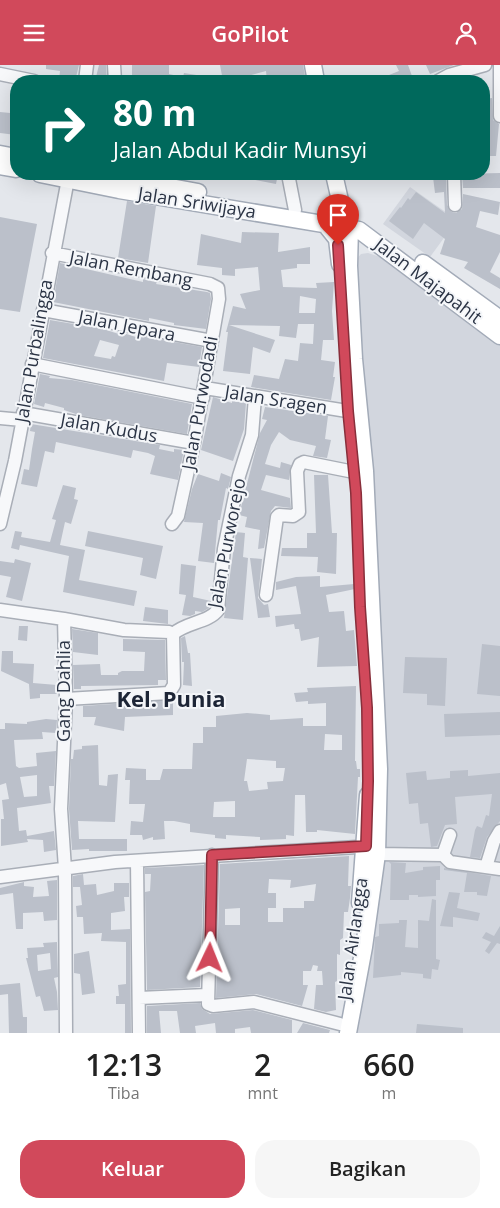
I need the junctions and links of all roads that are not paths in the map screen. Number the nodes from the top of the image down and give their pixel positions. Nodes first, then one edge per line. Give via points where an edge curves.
1 (485, 65) edge
2 (500, 65) edge
3 (456, 75) edge
4 (500, 116) edge
5 (68, 180) edge
6 (95, 180) edge
7 (132, 180) edge
8 (289, 180) edge
9 (335, 180) edge
10 (454, 180) edge
11 (455, 205) dead end
12 (295, 210) junction
13 (340, 223) junction
14 (390, 251) junction
15 (52, 253) junction
16 (344, 257) junction
17 (210, 284) joint
18 (42, 310) junction
19 (500, 319) edge
20 (500, 336) edge
21 (212, 341) junction
22 (32, 364) junction
23 (204, 393) junction
24 (255, 397) junction
25 (348, 411) junction
26 (23, 417) junction
27 (0, 418) edge
28 (194, 443) junction
29 (359, 471) junction
30 (0, 524) edge
31 (172, 524) dead end
32 (266, 595) dead end
33 (0, 610) edge
34 (64, 619) junction
35 (171, 633) junction
36 (66, 699) junction
37 (500, 831) edge
38 (450, 835) dead end
39 (373, 849) junction
40 (212, 855) junction
41 (443, 855) junction
42 (137, 861) junction
43 (486, 867) junction
44 (65, 869) junction
45 (500, 869) edge
46 (0, 877) edge
47 (139, 998) junction
48 (208, 998) junction
49 (342, 1030) edge
50 (66, 1033) edge
51 (139, 1033) edge

1 - 3 street
2 - 4 street
5 - 15 street, Jalan Purbalingga
6 - 13 main road, Jalan Sriwijaya
7 - 12 main road, Jalan Majapahit
8 - 12 street
9 - 13 main road
10 - 11 street
12 - 13 main road, Jalan Majapahit
13 - 14 main road, Jalan Majapahit via 369,236
13 - 16 main road
13 - 16 main road via 335,234
13 - 19 main road, Jalan Majapahit via 373,228
14 - 16 main road via 367,249
14 - 20 main road, Jalan Majapahit
15 - 17 street, Jalan Rembang
15 - 18 street, Jalan Purbalingga
16 - 25 main road, Jalan Airlangga
16 - 29 main road, Jalan Airlangga via 354,359
17 - 21 street, Jalan Purwodadi via 218,288 219,294
18 - 21 street, Jalan Jepara
18 - 22 street, Jalan Purbalingga
21 - 23 street, Jalan Purwodadi
22 - 23 street, Jalan Sragen
22 - 26 street, Jalan Purbalingga
23 - 24 street, Jalan Sragen
23 - 28 street, Jalan Purwodadi
24 - 25 street, Jalan Sragen
24 - 35 street, Jalan Purworejo via 252,435 239,476 224,549 218,610 214,616
25 - 29 main road, Jalan Airlangga
26 - 27 street, Jalan Kudus
26 - 28 street, Jalan Kudus
26 - 30 street, Jalan Purbalingga
28 - 31 street, Jalan Purwodadi via 178,516
29 - 32 street via 300,464 297,471 298,512 293,516 277,517
29 - 39 main road, Jalan Airlangga via 371,696 368,781
33 - 34 street
34 - 35 street, Gang Dahlia via 124,630
34 - 36 street, Gang Dahlia
35 - 36 street via 174,685 169,693
36 - 44 street, Gang Dahlia via 61,809
37 - 43 street
38 - 41 street
39 - 40 street
39 - 41 street
39 - 49 main road, Jalan Airlangga
40 - 42 street
40 - 48 street
41 - 43 street via 450,862
42 - 44 street
42 - 47 street
43 - 45 street
44 - 46 street
44 - 50 street, Gang Dahlia
47 - 48 street
47 - 51 street
48 - 49 street via 213,1006 254,1002

